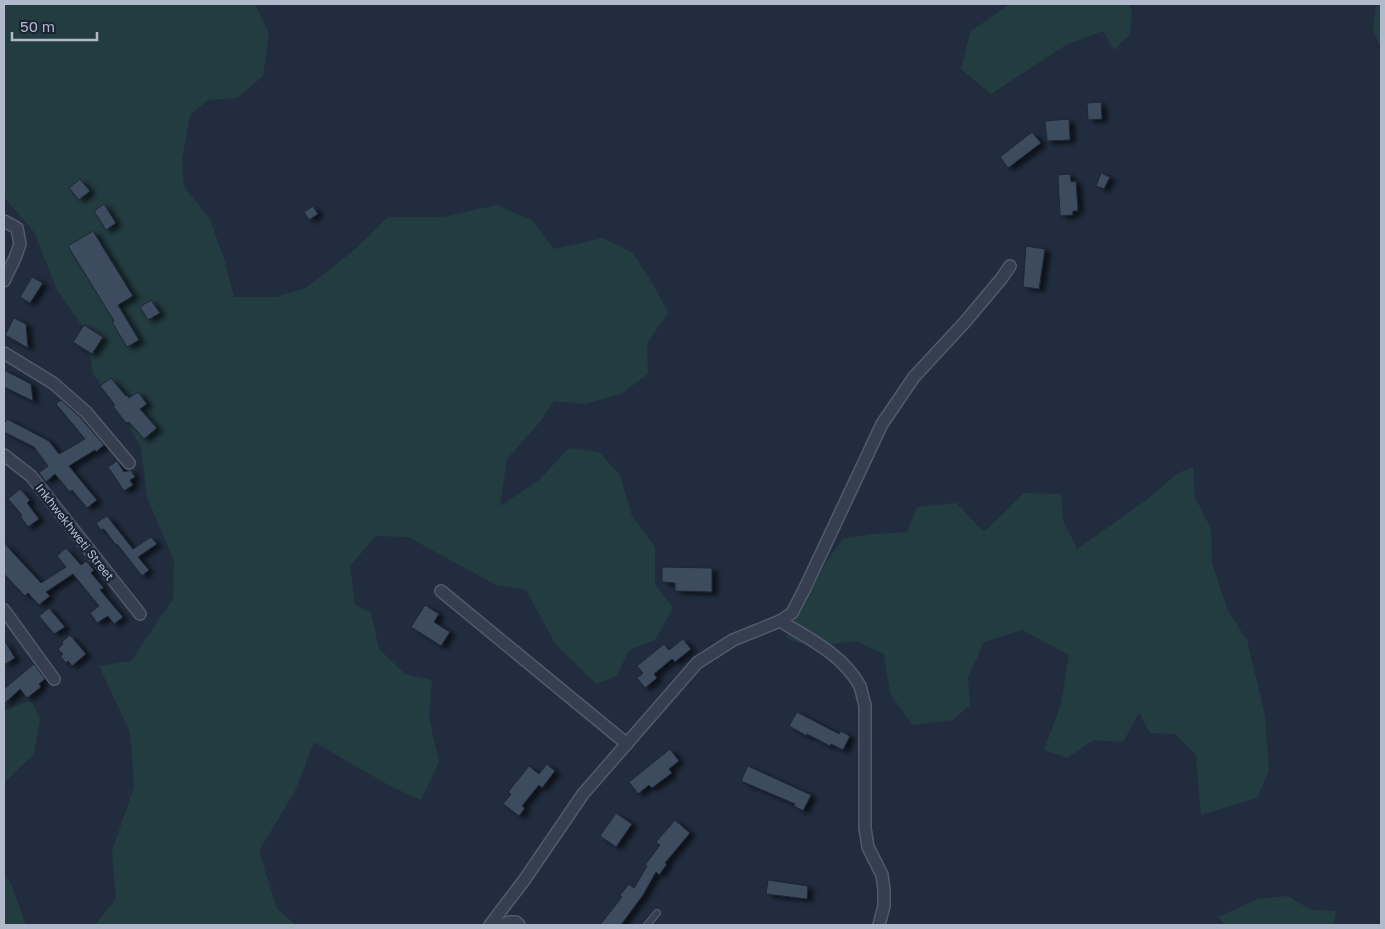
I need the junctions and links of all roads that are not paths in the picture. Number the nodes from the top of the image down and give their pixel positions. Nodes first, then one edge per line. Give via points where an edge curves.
1 (4, 221) edge
2 (1010, 266) dead end
3 (4, 281) edge
4 (4, 353) edge
5 (4, 455) edge
6 (129, 463) dead end
7 (441, 591) dead end
8 (4, 610) edge
9 (140, 614) dead end
10 (780, 621) junction
11 (54, 679) dead end
12 (626, 744) junction
13 (657, 913) dead end
14 (490, 925) edge
15 (502, 925) edge
16 (519, 925) edge
17 (647, 925) edge
18 (879, 925) edge

1 - 3 street via 16,228 20,244
2 - 10 street via 965,322 914,377 882,424 805,588 792,613
4 - 6 street via 53,383 86,412
5 - 9 street, Inkhwekhweti Street via 31,476
7 - 12 street
8 - 11 street
10 - 12 street via 733,640 697,663
10 - 18 street via 828,650 846,666 860,688 865,705 865,828 868,847 882,875 884,889
12 - 14 street via 583,794
13 - 17 lane
15 - 16 street via 509,922

